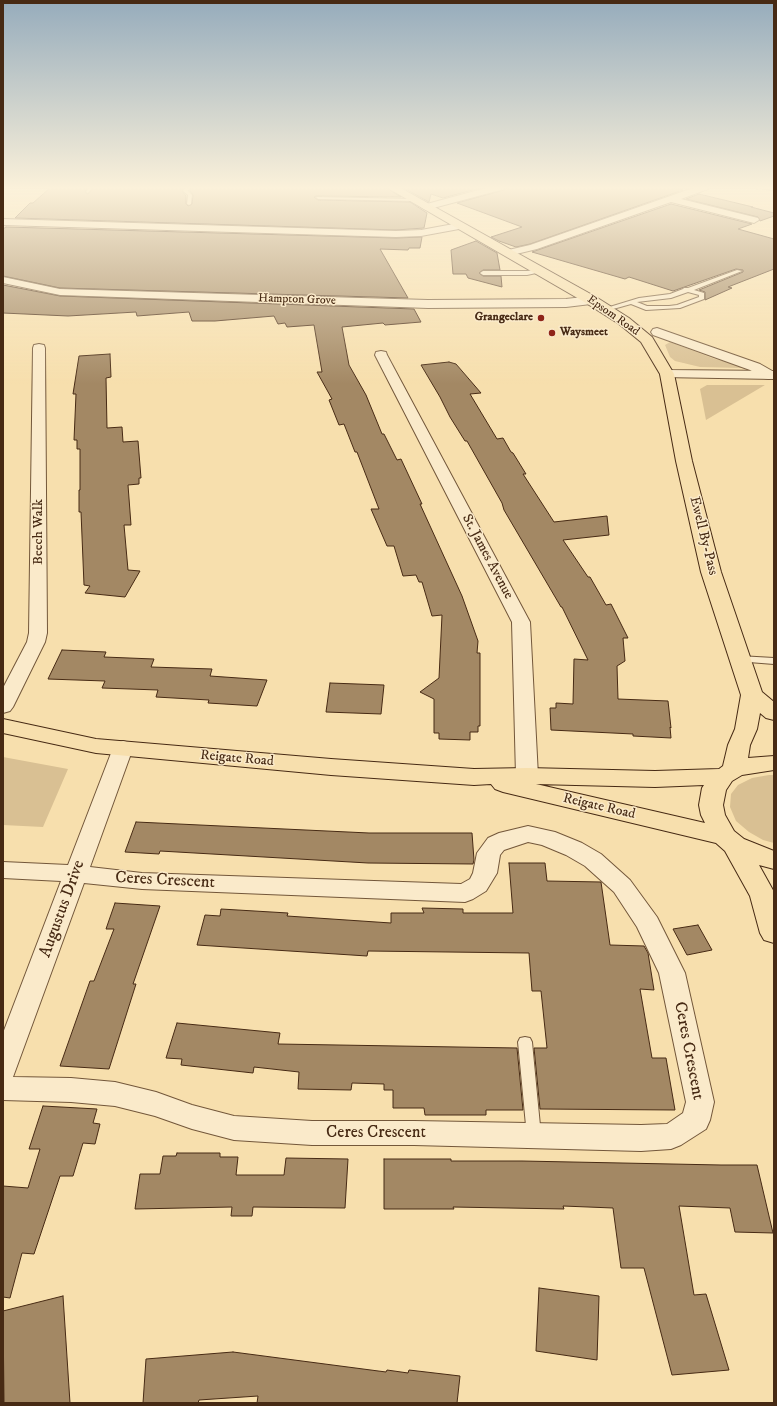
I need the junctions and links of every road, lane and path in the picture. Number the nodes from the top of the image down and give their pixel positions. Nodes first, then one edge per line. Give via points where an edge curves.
1 (508, 253) edge
2 (539, 270) junction
3 (739, 270) dead end
4 (484, 273) dead end
5 (3, 280) edge
6 (686, 289) junction
7 (591, 300) junction
8 (631, 302) junction
9 (606, 309) junction
10 (657, 332) dead end
11 (39, 348) dead end
12 (381, 355) dead end
13 (667, 374) junction
14 (771, 375) edge
15 (739, 659) junction
16 (774, 661) edge
17 (752, 695) junction
18 (3, 708) edge
19 (774, 713) edge
20 (3, 726) edge
21 (123, 748) junction
22 (774, 763) edge
23 (729, 773) junction
24 (527, 776) junction
25 (474, 777) junction
26 (730, 840) junction
27 (774, 860) edge
28 (3, 870) edge
29 (76, 874) junction
30 (774, 933) edge
31 (525, 1042) dead end
32 (3, 1069) edge
33 (3, 1088) edge
34 (534, 1136) junction

1 - 2 highway, Epsom Road
2 - 4 lane via 527,273
2 - 7 highway, Epsom Road
3 - 6 lane
5 - 7 street, Hampton Grove via 60,292 428,304 566,303
6 - 8 lane via 671,296
6 - 8 lane via 702,294 702,298 669,308 646,308
7 - 9 highway, Epsom Road
8 - 9 lane
9 - 13 highway, Epsom Road via 647,340
10 - 14 street, Epsom Road
11 - 18 street, Beech Walk via 39,623 36,642
12 - 24 street, St. James Avenue via 521,622
13 - 14 street, Epsom Road
13 - 15 highway, Ewell By-Pass via 684,461 709,565
15 - 16 lane
15 - 17 highway, Ewell By-Pass
17 - 19 highway
17 - 23 highway, Ewell By-Pass via 746,729
20 - 21 highway, Reigate Road via 96,746
21 - 25 highway, Reigate Road
21 - 29 street, Augustus Drive
22 - 23 highway via 747,766
23 - 24 highway, Reigate Road via 655,779
23 - 26 highway, Ewell By-Pass via 714,788 711,804 713,815
24 - 25 highway, Reigate Road
25 - 26 highway, Reigate Road
26 - 27 highway via 761,857
26 - 30 highway, Ewell By-Pass via 763,896
28 - 29 street, Ceres Crescent
29 - 32 street, Augustus Drive
29 - 34 street, Ceres Crescent via 142,881 465,893 478,885 485,873 489,853 496,844 507,838 528,834 547,838 574,849 593,860 622,886 653,932 672,973 700,1102 696,1120 671,1136
31 - 34 lane
33 - 34 street, Ceres Crescent via 114,1094 234,1128 312,1133

